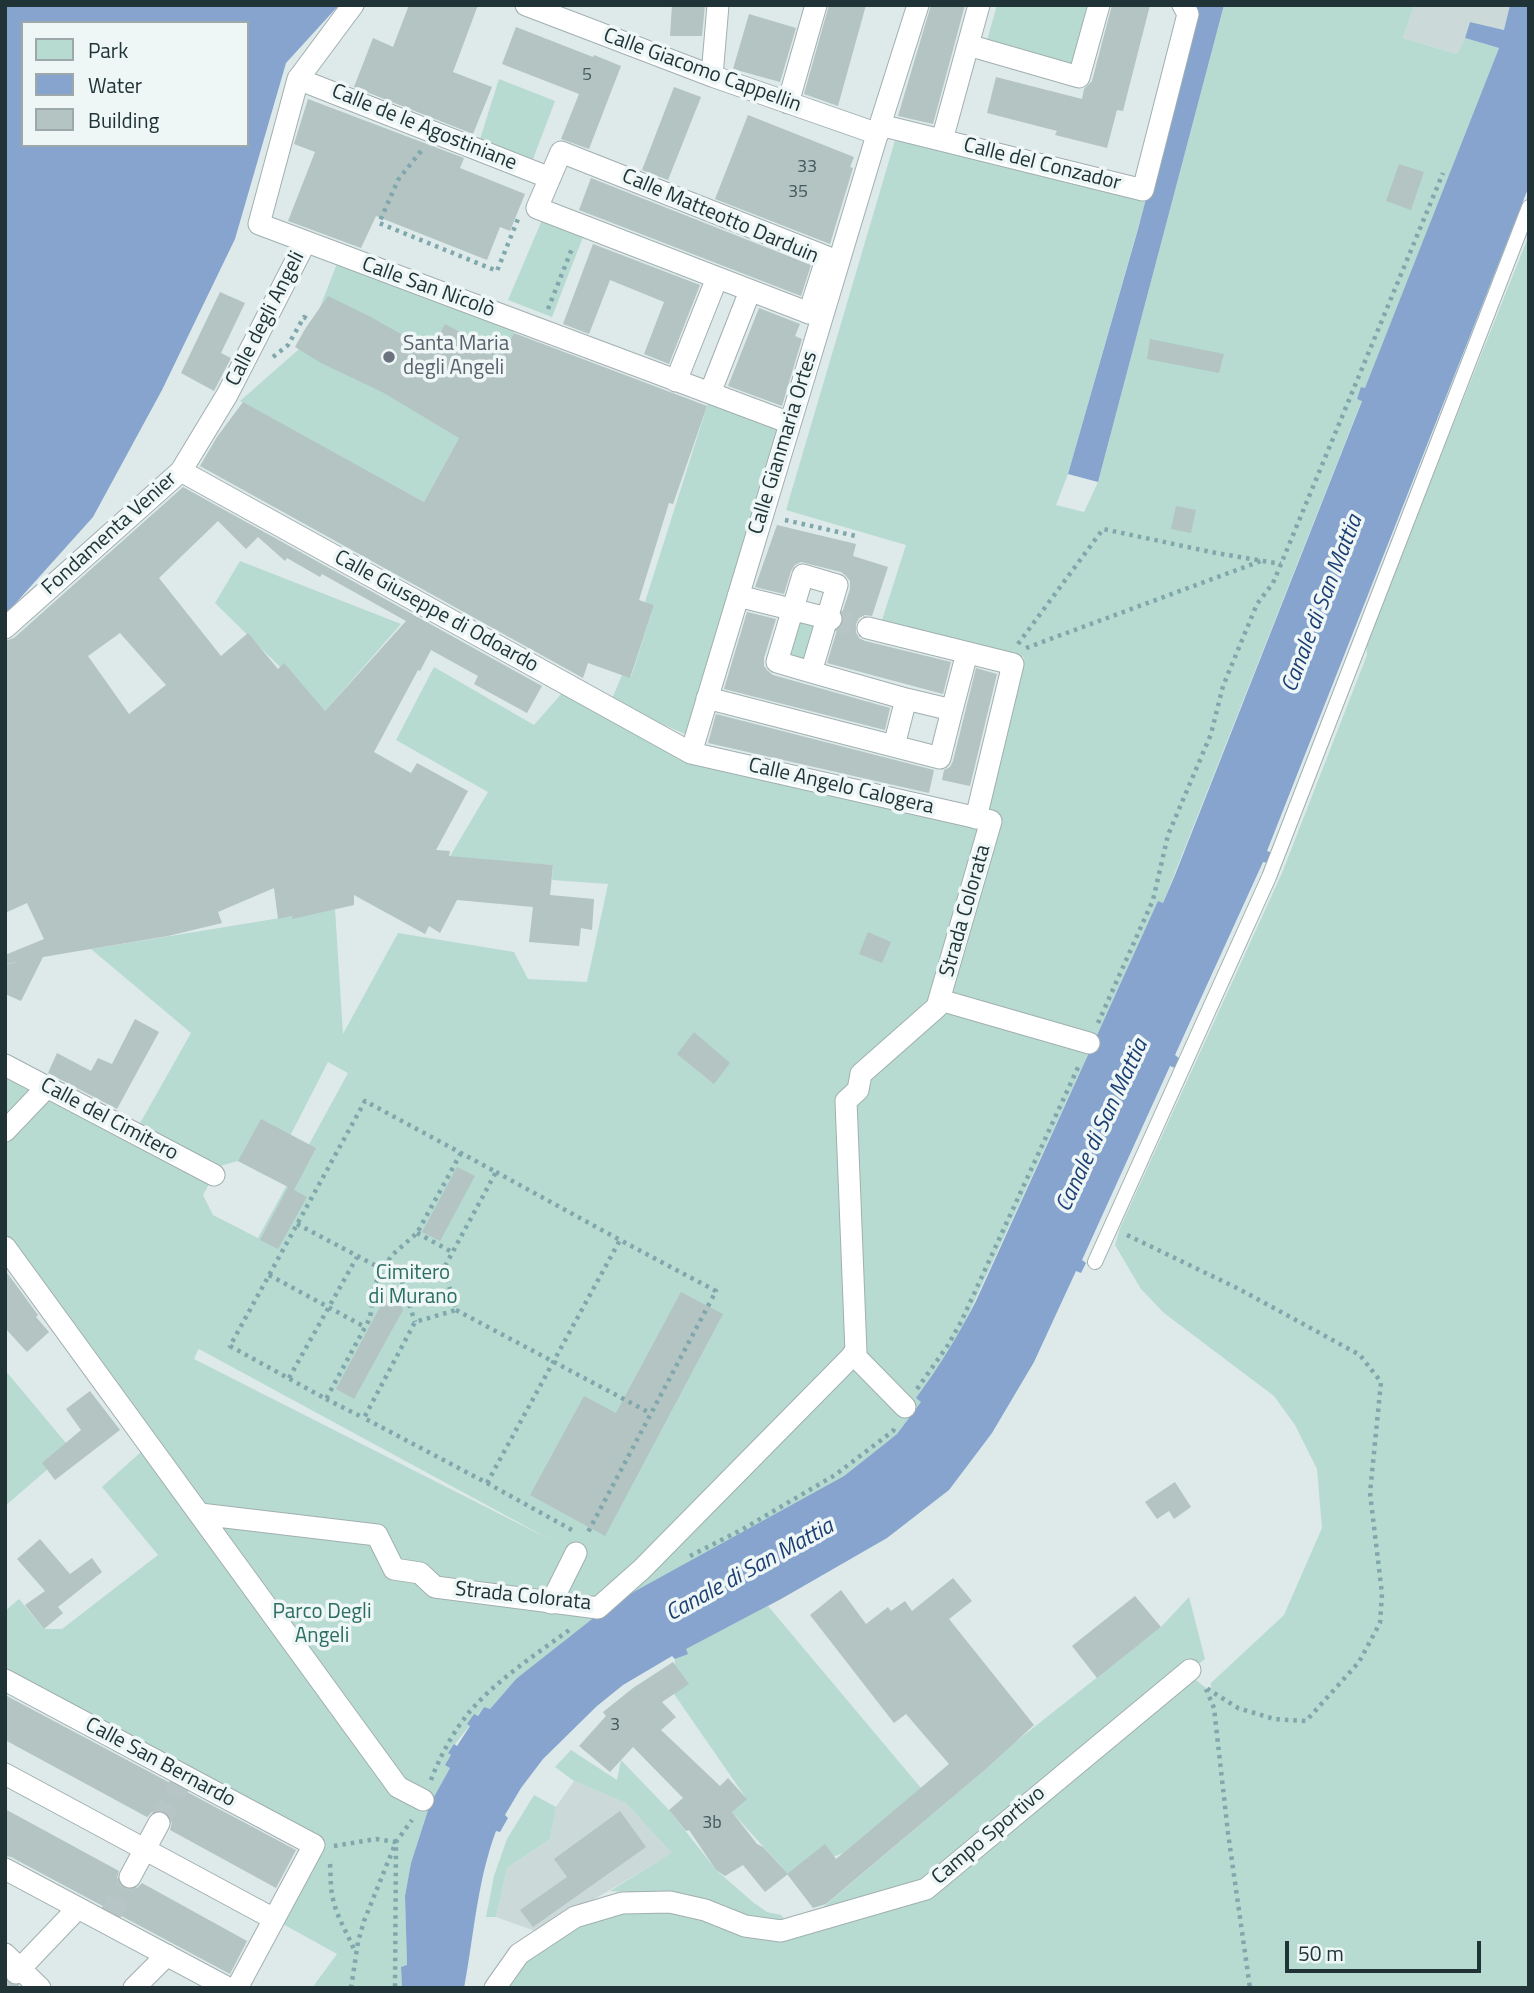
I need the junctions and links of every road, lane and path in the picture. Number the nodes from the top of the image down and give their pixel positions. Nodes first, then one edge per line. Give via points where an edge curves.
1 (354, 5) edge
2 (526, 5) edge
3 (718, 5) edge
4 (816, 5) edge
5 (918, 5) edge
6 (979, 5) edge
7 (1099, 5) edge
8 (1183, 5) edge
9 (968, 45) junction
10 (712, 76) junction
11 (298, 79) junction
12 (788, 103) junction
13 (879, 129) junction
14 (435, 133) junction
15 (942, 140) junction
16 (1443, 173) dead end
17 (550, 178) junction
18 (1529, 207) edge
19 (522, 210) dead end
20 (581, 225) junction
21 (304, 243) junction
22 (717, 278) junction
23 (750, 290) junction
24 (540, 330) junction
25 (676, 381) junction
26 (710, 393) junction
27 (227, 395) joint
28 (790, 423) junction
29 (181, 471) junction
30 (762, 514) junction
31 (856, 536) dead end
32 (1261, 561) junction
33 (1281, 564) junction
34 (738, 596) junction
35 (793, 610) junction
36 (829, 619) junction
37 (5, 628) edge
38 (868, 628) tunnel mouth
39 (1023, 649) dead end
40 (967, 653) junction
41 (1010, 654) dead end
42 (811, 672) junction
43 (707, 698) junction
44 (906, 699) junction
45 (952, 710) junction
46 (894, 746) junction
47 (691, 753) junction
48 (984, 819) junction
49 (940, 1000) junction
50 (1089, 1043) junction
51 (5, 1065) edge
52 (47, 1087) junction
53 (5, 1131) edge
54 (461, 1153) junction
55 (496, 1171) junction
56 (214, 1175) dead end
57 (297, 1224) junction
58 (1111, 1227) junction
59 (417, 1233) junction
60 (620, 1240) junction
61 (5, 1247) edge
62 (452, 1252) junction
63 (357, 1257) junction
64 (1095, 1262) dead end
65 (444, 1268) junction
66 (382, 1270) junction
67 (269, 1275) junction
68 (401, 1279) junction
69 (329, 1307) junction
70 (456, 1310) junction
71 (415, 1322) junction
72 (365, 1327) junction
73 (853, 1354) junction
74 (555, 1362) junction
75 (289, 1378) junction
76 (327, 1399) junction
77 (905, 1406) junction
78 (650, 1413) junction
79 (364, 1418) junction
80 (487, 1483) junction
81 (200, 1514) junction
82 (581, 1545) junction
83 (685, 1559) dead end
84 (551, 1603) junction
85 (598, 1608) junction
86 (1189, 1670) joint
87 (5, 1681) edge
88 (1206, 1688) junction
89 (5, 1774) edge
90 (423, 1800) junction
91 (159, 1823) tunnel mouth
92 (396, 1842) junction
93 (318, 1847) junction
94 (145, 1849) junction
95 (5, 1869) edge
96 (130, 1877) tunnel mouth
97 (78, 1908) junction
98 (274, 1919) junction
99 (356, 1954) junction
100 (167, 1955) junction
101 (14, 1965) edge
102 (40, 1988) edge
103 (134, 1988) edge
104 (228, 1988) edge
105 (237, 1988) edge
106 (351, 1988) edge
107 (395, 1988) edge
108 (495, 1988) edge
109 (1250, 1988) edge

1 - 11 street
2 - 10 street, Calle Giacomo Cappellin
3 - 10 street
4 - 12 street
5 - 13 street, Calle Gianmaria Ortes
6 - 9 street, Calle del Conzador
7 - 9 street via 1079,77
8 - 15 street, Calle del Conzador via 1188,14 1143,190
9 - 15 street, Calle del Conzador
10 - 12 street, Calle Giacomo Cappellin
11 - 14 street, Calle de le Agostiniane
11 - 21 street, Calle San Nicolò via 259,225
12 - 13 street, Calle Giacomo Cappellin
13 - 15 street, Calle del Conzador
13 - 28 street, Calle Gianmaria Ortes
14 - 17 street, Calle de le Agostiniane
14 - 19 path via 398,180 379,223 497,271
16 - 33 path
17 - 20 street, Calle Matteotto Darduin via 537,208
17 - 23 street, Calle Matteotto Darduin via 561,152 827,257 809,313
18 - 58 lane via 1269,877
20 - 22 street, Calle Matteotto Darduin
20 - 24 path
21 - 24 street, Calle San Nicolò
21 - 27 street, Calle degli Angeli
22 - 23 street, Calle Matteotto Darduin
22 - 25 street
23 - 26 street
24 - 25 street, Calle San Nicolò
25 - 26 street, Calle San Nicolò
26 - 28 street, Calle San Nicolò
27 - 29 street, Fondamenta Venier
28 - 30 street, Calle Gianmaria Ortes
29 - 37 street, Fondamenta Venier
29 - 47 street, Calle Giuseppe di Odoardo
30 - 31 path
30 - 34 street, Calle Gianmaria Ortes
32 - 33 path
32 - 39 path
32 - 41 path via 1102,528
33 - 50 path via 1257,604 1223,686 1211,734 1168,835 1153,901
34 - 35 street
34 - 43 street, Calle Gianmaria Ortes
35 - 36 street
35 - 36 street via 803,575 837,585
35 - 42 street via 777,662
36 - 42 street
38 - 40 street
40 - 45 street
40 - 48 street, Strada Colorata via 1013,664
42 - 44 street
43 - 46 street
43 - 47 street, Calle Gianmaria Ortes
44 - 45 street
44 - 46 street
45 - 46 street via 940,758
47 - 48 street, Calle Angelo Calogera
48 - 49 street, Strada Colorata
49 - 50 street, Strada Colorata
49 - 73 street, Strada Colorata via 861,1074 859,1090 846,1101 856,1334
50 - 77 path via 961,1322
51 - 52 street, Calle del Cimitero
52 - 53 street
52 - 56 street, Calle del Cimitero
54 - 55 path
54 - 57 path via 365,1101
54 - 59 path
55 - 60 path
55 - 62 path
57 - 63 path
57 - 67 path
58 - 64 lane
58 - 88 path via 1360,1355 1381,1382 1370,1493 1382,1594 1380,1623 1359,1662 1306,1721 1274,1720 1238,1708
59 - 62 path
59 - 66 path
60 - 74 path
60 - 78 path via 716,1291
61 - 81 street
62 - 65 path
63 - 66 path
63 - 69 path
65 - 68 path
65 - 70 path
66 - 68 path
66 - 72 path via 374,1284
67 - 69 path
67 - 75 path via 230,1346
68 - 71 path
69 - 72 path
69 - 75 path
70 - 71 path
70 - 74 path
71 - 79 path
72 - 76 path
73 - 77 street
73 - 85 street, Strada Colorata
74 - 78 path
74 - 80 path
75 - 76 path
76 - 79 path
77 - 83 path via 893,1431 853,1463
78 - 82 path
79 - 80 path
80 - 82 path
81 - 84 street, Strada Colorata via 377,1535 394,1569 420,1573 435,1587
81 - 90 street via 398,1787
82 - 84 street
84 - 85 street, Strada Colorata
85 - 90 path via 474,1708 445,1750
86 - 88 path
86 - 108 street, Campo Sportivo via 926,1889 781,1931 745,1926 670,1902 622,1903 576,1917 519,1954
87 - 93 street, Calle San Bernardo via 182,1780
88 - 109 path via 1214,1707
89 - 94 street
90 - 92 path
91 - 94 street
92 - 93 path via 376,1839
92 - 99 path via 364,1921
92 - 107 path
93 - 98 street
93 - 99 path via 328,1856 333,1900
94 - 96 street
94 - 98 street
95 - 97 street
97 - 100 street
97 - 101 street
98 - 105 street
99 - 106 path
100 - 103 street
100 - 104 street
101 - 102 street

